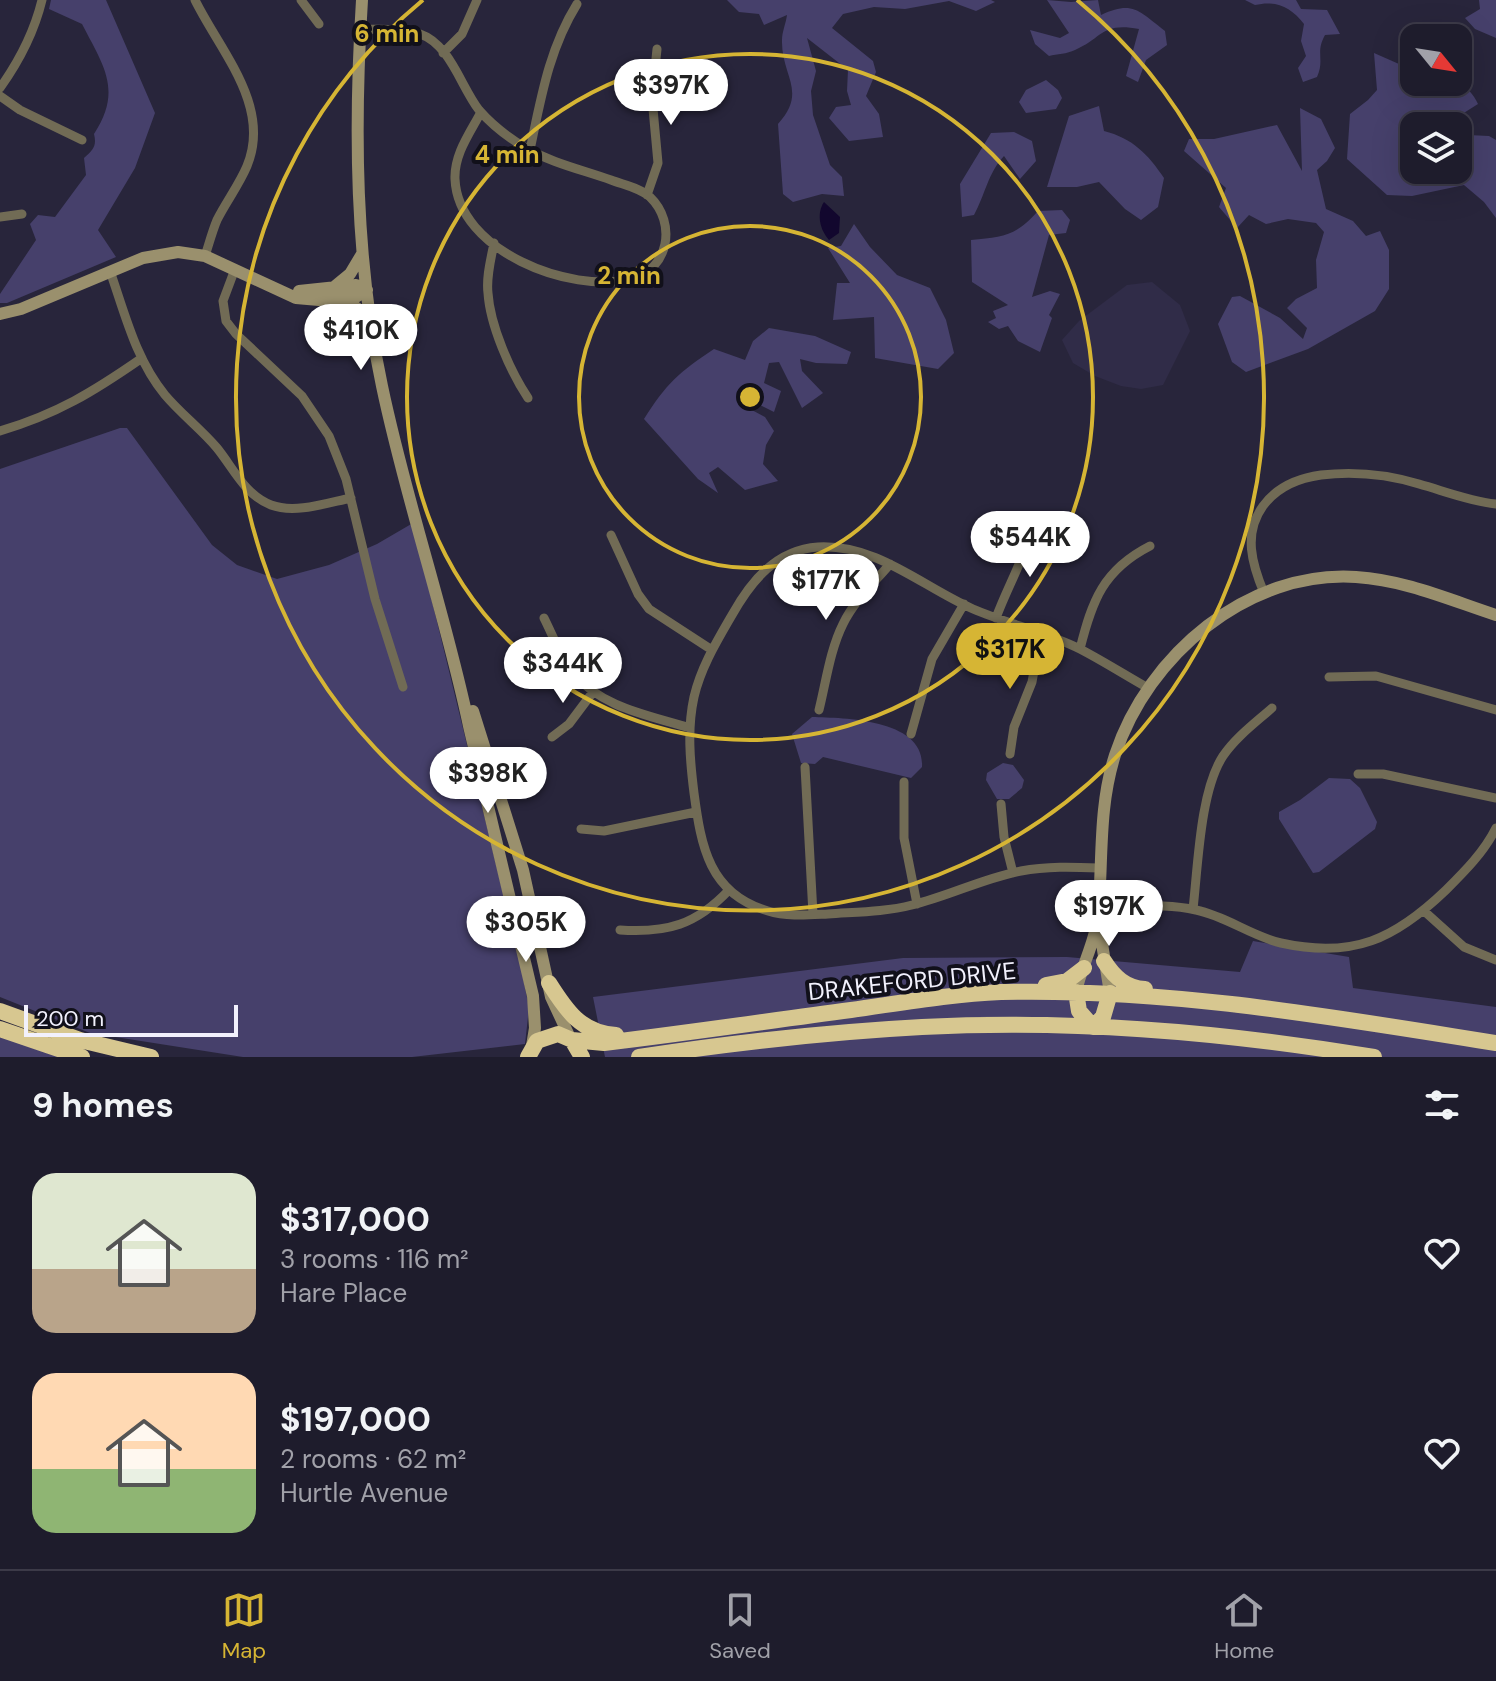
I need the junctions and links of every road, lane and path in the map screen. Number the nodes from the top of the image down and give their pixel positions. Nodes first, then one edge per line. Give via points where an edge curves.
1 (42, 0) edge
2 (195, 0) edge
3 (301, 0) edge
4 (362, 0) edge
5 (477, 0) edge
6 (577, 4) dead end
7 (319, 24) dead end
8 (360, 29) junction
9 (657, 49) dead end
10 (443, 53) junction
11 (0, 88) edge
12 (0, 96) edge
13 (481, 112) junction
14 (82, 140) dead end
15 (530, 150) junction
16 (647, 195) junction
17 (22, 214) dead end
18 (0, 217) edge
19 (494, 243) junction
20 (363, 252) junction
21 (205, 256) junction
22 (235, 269) junction
23 (110, 271) junction
24 (367, 290) junction
25 (334, 293) junction
26 (0, 314) edge
27 (373, 335) junction
28 (142, 358) junction
29 (528, 398) dead end
30 (0, 431) edge
31 (351, 498) junction
32 (1496, 504) edge
33 (1031, 531) dead end
34 (611, 535) dead end
35 (1150, 546) dead end
36 (890, 564) junction
37 (1264, 593) junction
38 (964, 604) junction
39 (1496, 615) edge
40 (544, 618) dead end
41 (996, 618) junction
42 (1041, 633) junction
43 (1080, 649) junction
44 (712, 650) junction
45 (1329, 677) dead end
46 (461, 683) junction
47 (403, 687) dead end
48 (1148, 688) junction
49 (593, 692) junction
50 (1272, 708) dead end
51 (819, 710) dead end
52 (1496, 710) edge
53 (690, 728) junction
54 (911, 734) dead end
55 (552, 737) dead end
56 (1010, 754) dead end
57 (805, 767) dead end
58 (1358, 774) dead end
59 (904, 782) dead end
60 (1496, 798) edge
61 (1001, 804) dead end
62 (696, 812) junction
63 (1496, 828) edge
64 (581, 829) dead end
65 (1100, 868) junction
66 (1013, 873) junction
67 (729, 890) junction
68 (917, 904) junction
69 (1193, 909) junction
70 (1424, 911) junction
71 (1098, 912) junction
72 (813, 914) junction
73 (620, 930) dead end
74 (1496, 960) edge
75 (1104, 961) junction
76 (1084, 968) junction
77 (549, 983) junction
78 (1076, 992) junction
79 (998, 993) junction
80 (1110, 993) junction
81 (1189, 999) junction
82 (0, 1011) edge
83 (1093, 1027) junction
84 (0, 1029) edge
85 (644, 1038) junction
86 (572, 1040) junction
87 (1496, 1043) edge
88 (531, 1050) edge
89 (82, 1057) edge
90 (151, 1057) edge
91 (512, 1057) edge
92 (582, 1057) edge
93 (639, 1057) edge
94 (1374, 1057) edge

1 - 11 street via 31,37
2 - 21 street via 244,89 253,131 248,162
3 - 7 street
4 - 8 main road
5 - 10 street via 462,34
6 - 15 street via 549,63
8 - 10 street via 419,34
8 - 20 main road
9 - 16 street via 652,98 658,163
10 - 13 street
12 - 14 street
13 - 15 street
13 - 19 street via 459,153 455,180 467,216
15 - 16 street
16 - 19 street via 665,223 665,246 655,266 635,278 600,283 560,277
17 - 18 street
19 - 29 street via 487,287 490,308 515,378
20 - 24 main road
20 - 25 main road
21 - 22 main road
21 - 23 main road via 160,253
22 - 25 main road via 296,298 319,300
22 - 31 street via 223,301 226,321 317,415 339,458
23 - 26 main road
23 - 28 street
24 - 25 main road via 356,297
24 - 27 main road
25 - 27 main road via 357,308
27 - 46 main road via 381,385
28 - 30 street via 52,414
28 - 31 street via 166,396 259,500 290,509
31 - 47 street via 371,586
32 - 37 street via 1377,474 1304,478 1266,502 1253,527 1251,557
33 - 41 street
34 - 44 street via 649,609
35 - 43 street via 1107,579 1090,610
36 - 38 street
36 - 44 street via 843,548 793,553 769,566 747,589
36 - 51 street via 843,624
37 - 39 main road via 1308,580 1355,577 1404,584
37 - 48 main road via 1194,637
38 - 41 street
38 - 54 street via 932,659
40 - 49 street via 564,659
41 - 42 street
42 - 43 street
42 - 56 street
43 - 48 street
44 - 53 street
45 - 52 street via 1376,676
46 - 77 main road via 518,851
46 - 88 main road via 533,996
48 - 65 main road via 1111,767
49 - 53 street
49 - 55 street
50 - 69 street via 1236,740 1213,776
53 - 62 street
57 - 72 street
58 - 60 street via 1383,774
59 - 68 street via 904,838
61 - 66 street
62 - 64 street via 604,831
62 - 67 street via 704,854
63 - 70 street via 1478,857
65 - 66 street via 1047,867
65 - 71 main road
66 - 68 street
67 - 72 street via 769,912
67 - 73 street via 700,916 677,926
68 - 72 street
69 - 70 street via 1280,942 1323,948 1375,941
69 - 71 street
70 - 74 street via 1464,947
71 - 75 main road
71 - 76 main road
75 - 80 main road
75 - 81 highway via 1120,981 1134,988 1176,992
76 - 78 main road
76 - 79 highway via 1059,984 1018,986
77 - 85 highway via 585,1027
77 - 86 main road via 555,1010
78 - 79 highway, DRAKEFORD DRIVE
78 - 80 highway, DRAKEFORD DRIVE
78 - 83 highway via 1079,1011
79 - 85 highway, DRAKEFORD DRIVE
80 - 81 highway, DRAKEFORD DRIVE
80 - 83 highway via 1103,1017
81 - 87 highway, DRAKEFORD DRIVE
82 - 90 highway via 80,1040
83 - 93 highway, DRAKEFORD DRIVE via 923,1026
83 - 94 highway, DRAKEFORD DRIVE via 1204,1034
84 - 89 highway
85 - 86 highway, DRAKEFORD DRIVE
86 - 88 highway, DRAKEFORD DRIVE via 550,1035
86 - 92 highway
88 - 91 highway

